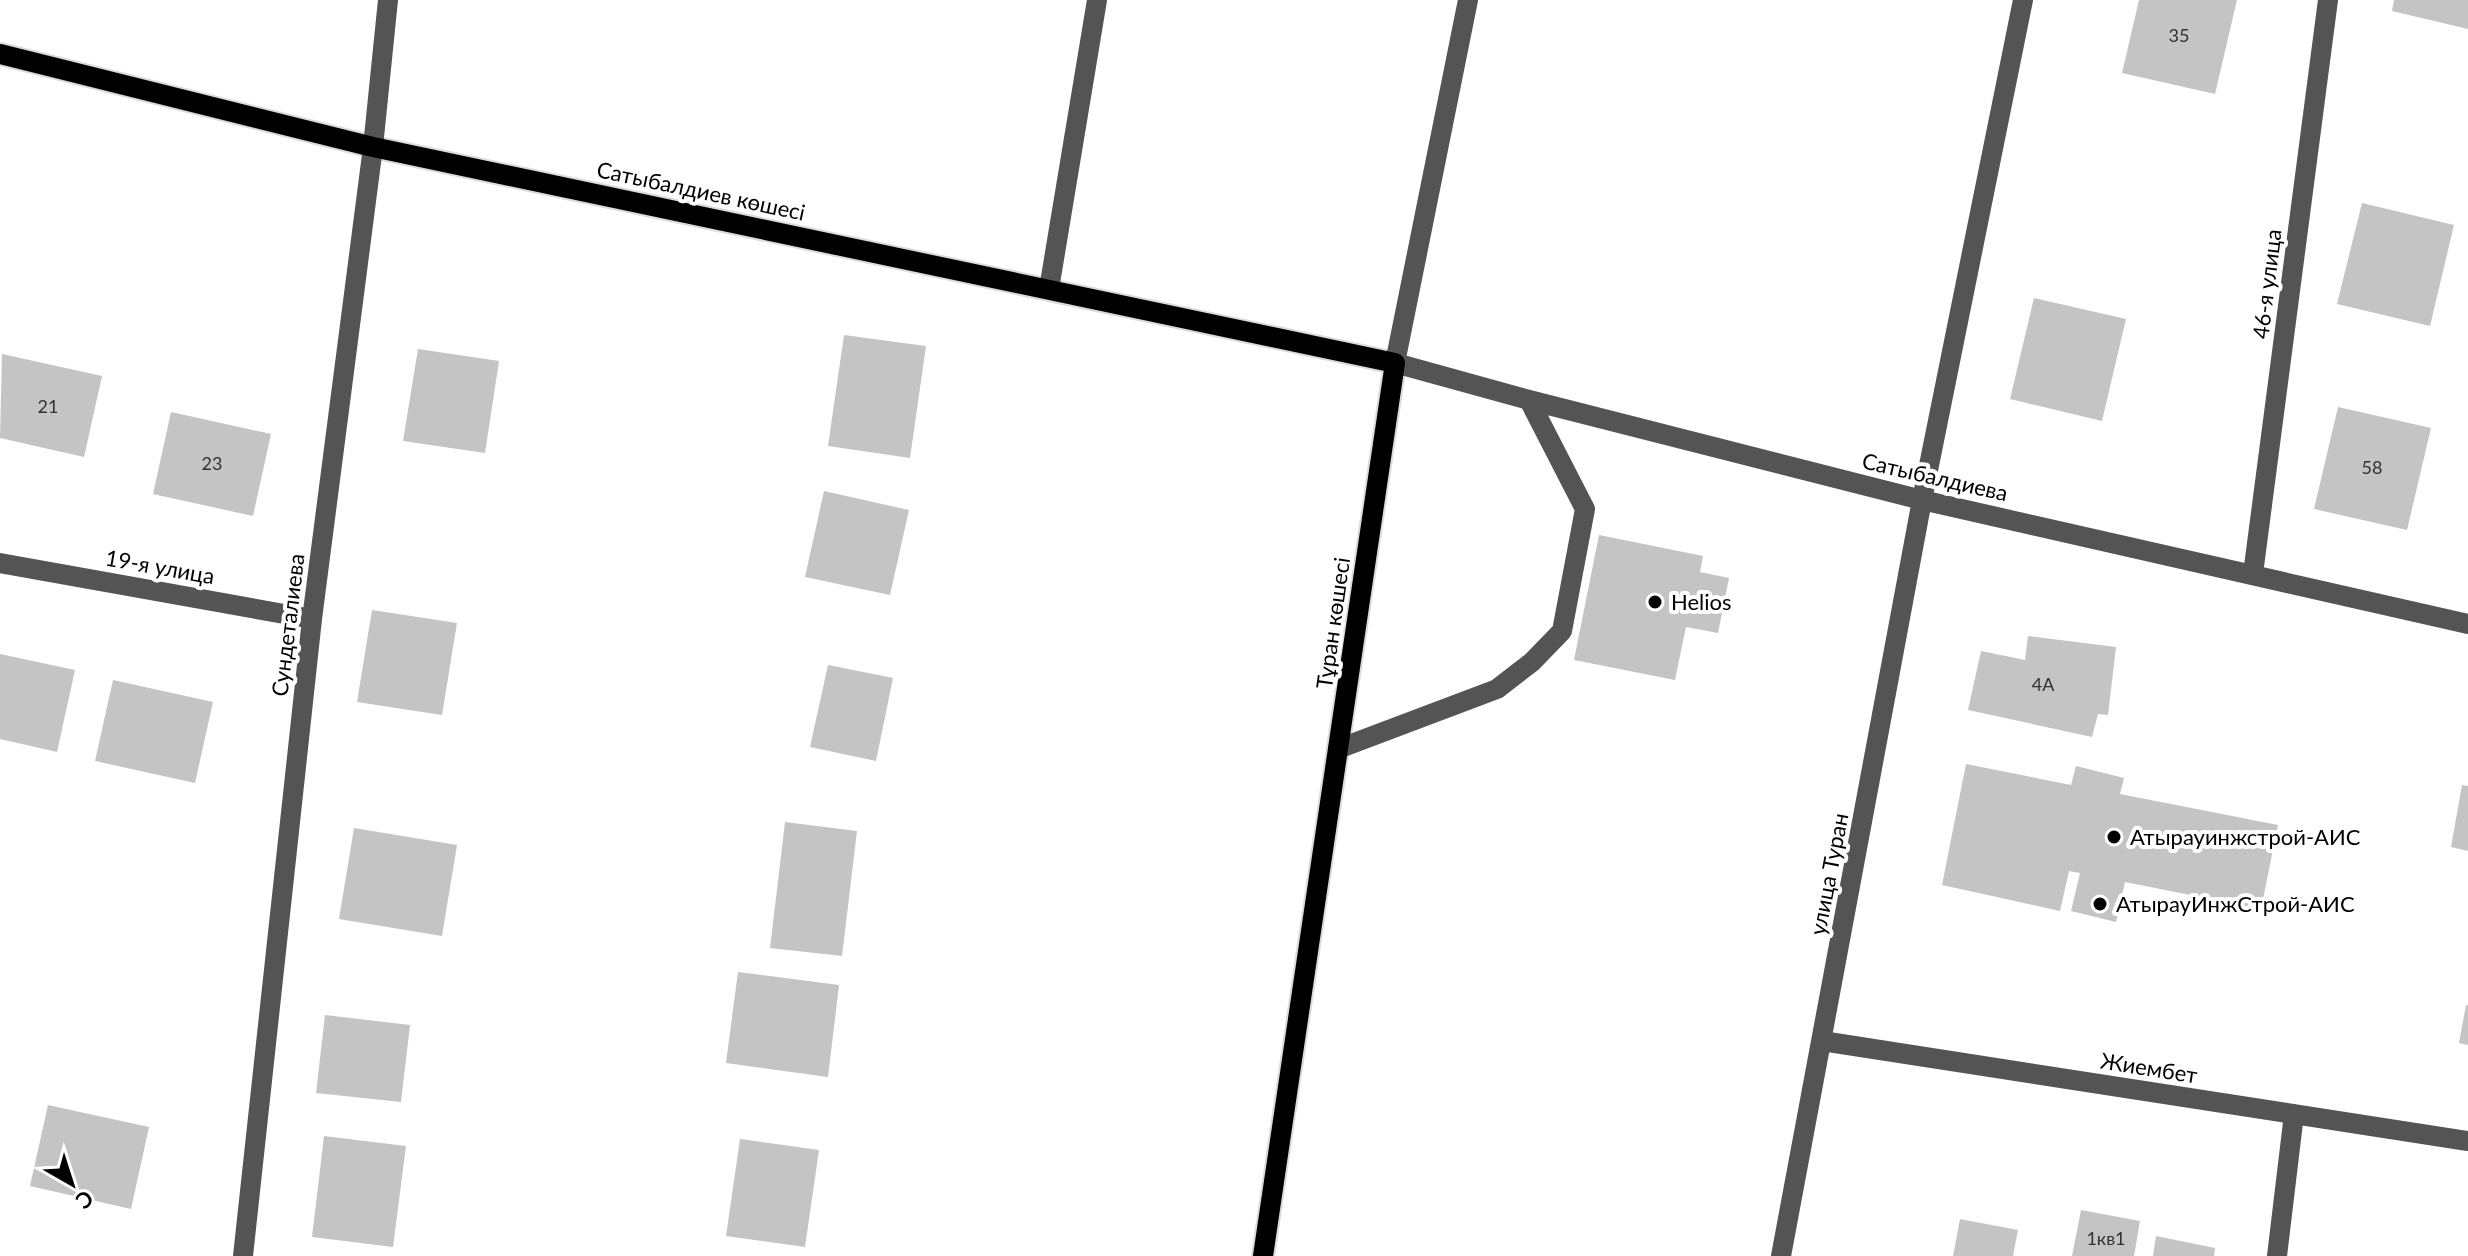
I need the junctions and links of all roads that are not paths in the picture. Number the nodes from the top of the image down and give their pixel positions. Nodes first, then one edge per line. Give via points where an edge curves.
1 (388, 0) edge
2 (1097, 0) edge
3 (1468, 0) edge
4 (2023, 0) edge
5 (2328, 0) edge
6 (0, 54) edge
7 (373, 147) junction
8 (1049, 289) junction
9 (1395, 363) junction
10 (1529, 400) junction
11 (1922, 500) junction
12 (0, 563) edge
13 (2253, 574) junction
14 (312, 619) junction
15 (2468, 624) edge
16 (1338, 749) junction
17 (1822, 1041) junction
18 (2294, 1114) junction
19 (2468, 1141) edge
20 (243, 1256) edge
21 (1263, 1256) edge
22 (1781, 1256) edge
23 (2277, 1256) edge

1 - 7 street, Сундеталиева
2 - 8 street
3 - 9 street, Тұран көшесі
4 - 11 street
5 - 13 street, 46-я улица
6 - 7 main road, Сатыбалдиев көшесі
7 - 8 main road, Сатыбалдиев көшесі
7 - 14 street, Сундеталиева
8 - 9 main road, Сатыбалдиев көшесі
9 - 10 street, Сатыбалдиева
9 - 16 main road, Тұран көшесі
10 - 11 street, Сатыбалдиева
10 - 16 street via 1585,509 1562,631 1497,689
11 - 13 street, Сатыбалдиева
11 - 17 street, улица Туран
12 - 14 street, 19-я улица
13 - 15 street, Сатыбалдиева
14 - 20 street, Сундеталиева
16 - 21 main road, Тұран көшесі
17 - 18 street, Жиембет
17 - 22 street, улица Туран
18 - 19 street, Жиембет
18 - 23 street

